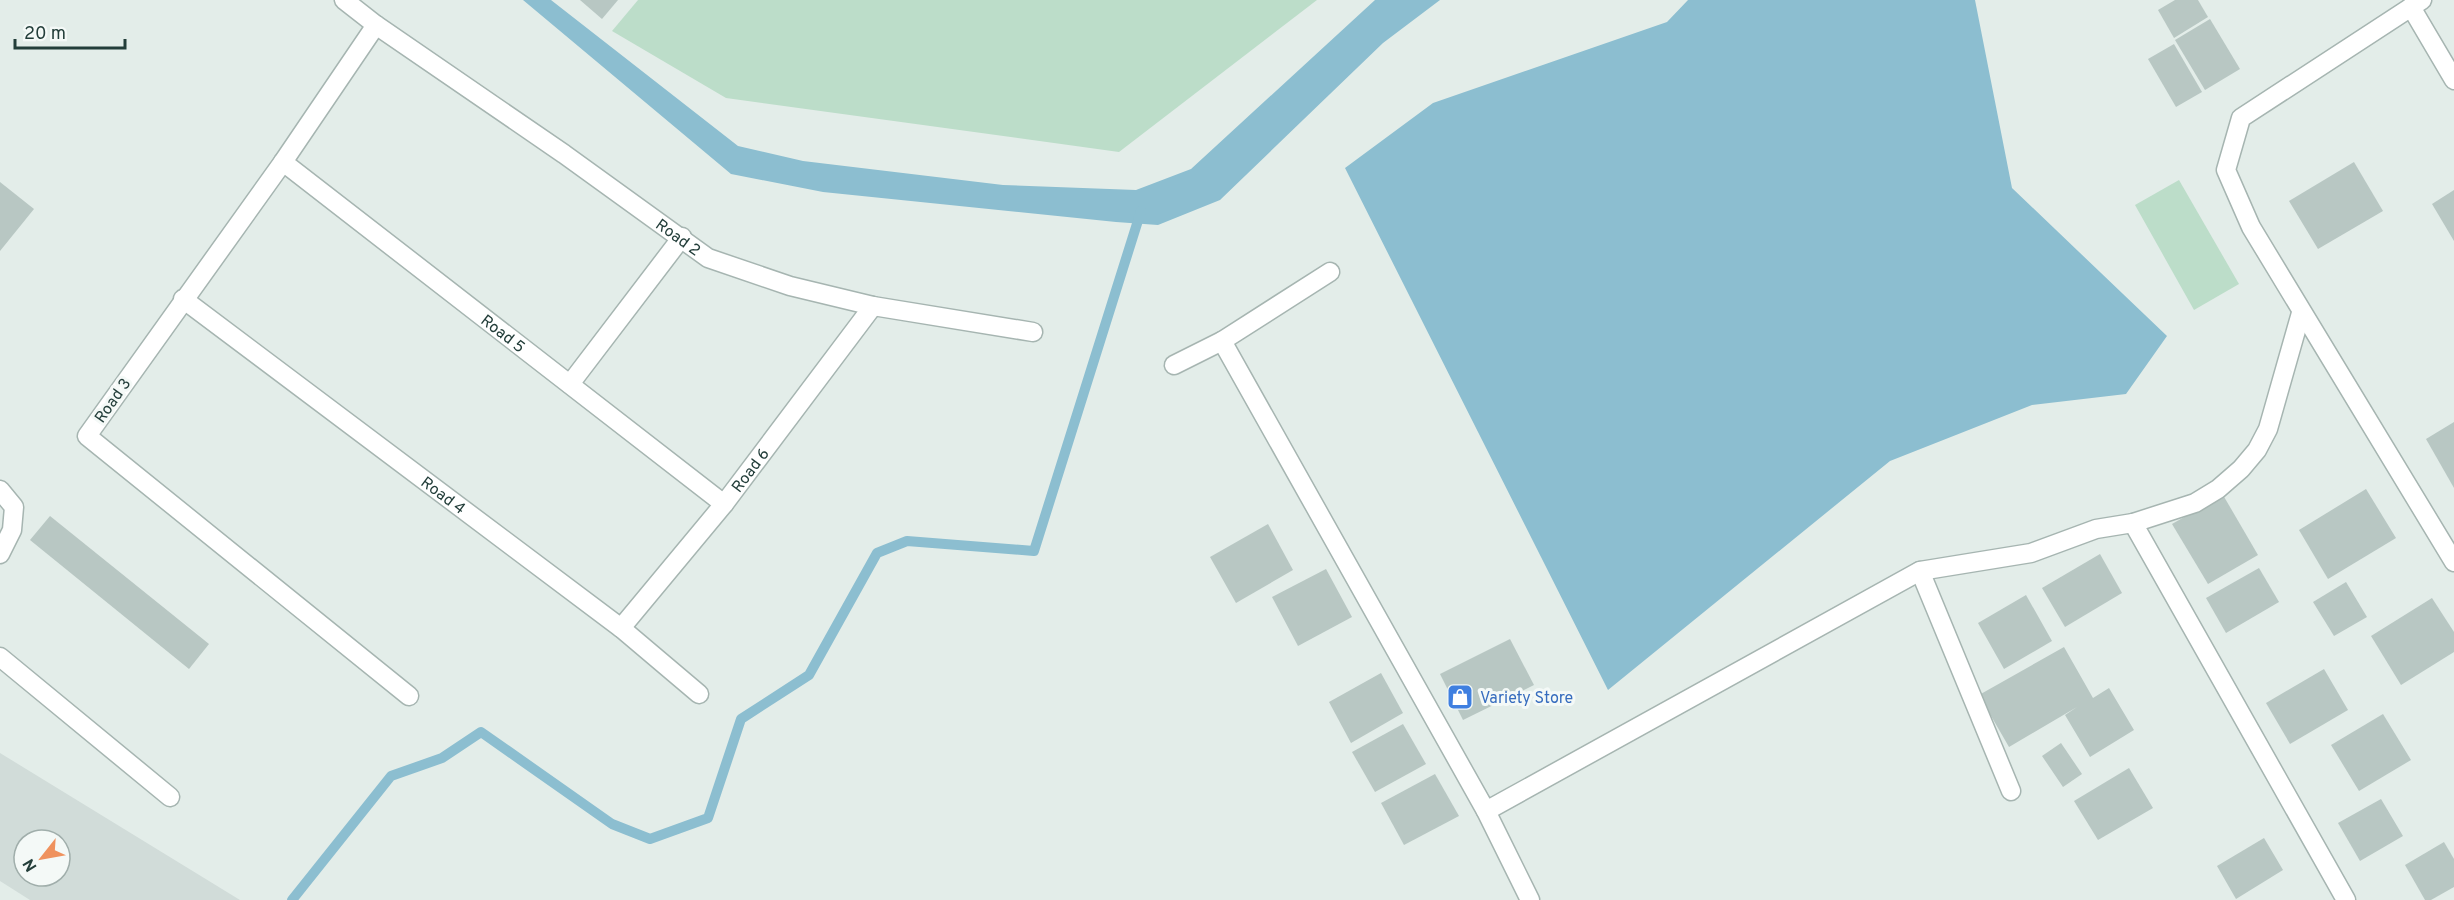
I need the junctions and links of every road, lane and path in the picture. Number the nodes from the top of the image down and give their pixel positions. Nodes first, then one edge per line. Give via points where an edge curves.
1 (344, 0) edge
2 (2417, 3) edge
3 (376, 25) junction
4 (2454, 80) edge
5 (283, 162) junction
6 (682, 237) junction
7 (1330, 272) dead end
8 (183, 299) junction
9 (873, 306) junction
10 (2301, 313) junction
11 (1033, 332) dead end
12 (1222, 341) junction
13 (1174, 365) dead end
14 (570, 384) junction
15 (0, 490) edge
16 (724, 504) junction
17 (2133, 522) junction
18 (0, 554) edge
19 (2454, 562) edge
20 (1920, 571) junction
21 (621, 628) junction
22 (0, 657) edge
23 (699, 694) dead end
24 (409, 696) dead end
25 (2011, 790) dead end
26 (170, 797) dead end
27 (1486, 812) junction
28 (1530, 900) edge
29 (2346, 900) edge

1 - 3 street, Road 2
2 - 4 street
2 - 10 street via 2241,118 2226,170 2251,227
3 - 5 street, Road 3
3 - 6 street, Road 2
5 - 8 street, Road 3
5 - 14 street, Road 5
6 - 9 street, Road 2 via 708,258 790,286
6 - 14 street
7 - 12 street
8 - 21 street, Road 4
8 - 24 street, Road 3 via 87,436
9 - 11 street, Road 2
9 - 16 street, Road 6
10 - 17 street via 2268,429 2241,470 2195,503
10 - 19 street
12 - 13 street
12 - 27 street
14 - 16 street, Road 5
15 - 18 street via 14,507 12,530
16 - 21 street, Road 6
17 - 20 street via 2096,529 2031,553
17 - 29 street
20 - 25 street
20 - 27 street
21 - 23 street, Road 4
22 - 26 street
27 - 28 street

